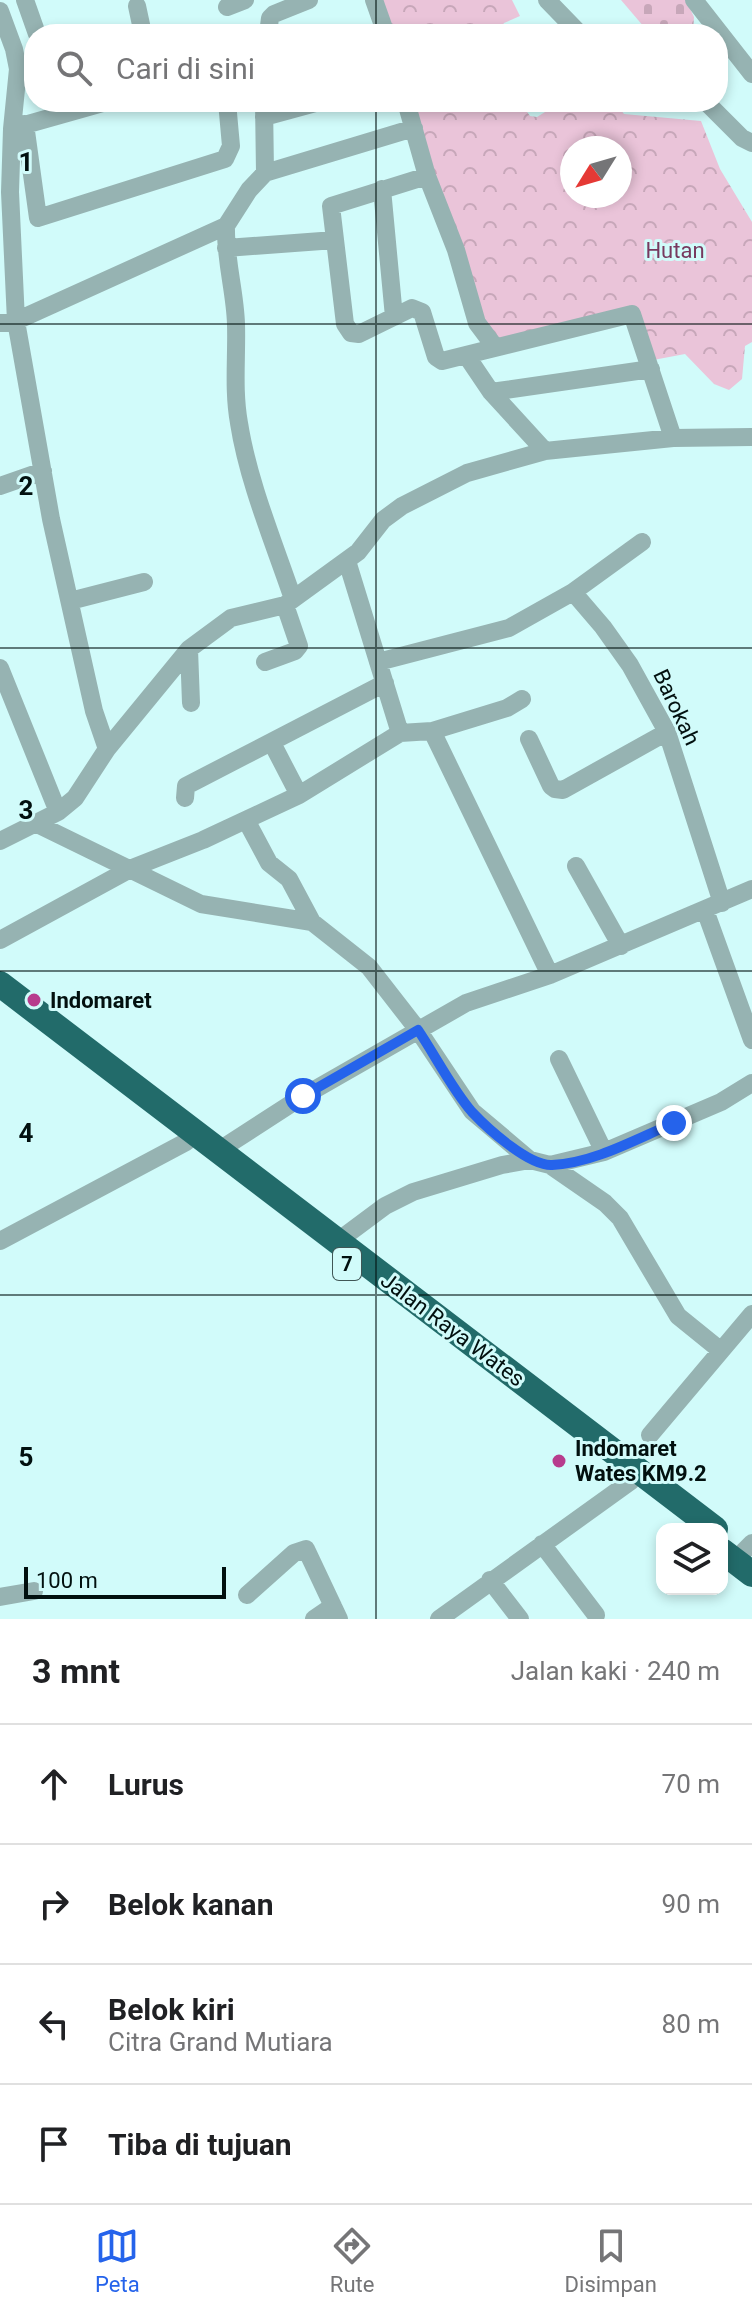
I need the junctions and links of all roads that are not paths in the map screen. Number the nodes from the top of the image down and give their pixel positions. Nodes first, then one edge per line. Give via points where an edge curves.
1 (25, 0) edge
2 (245, 0) edge
3 (309, 0) edge
4 (374, 0) edge
5 (694, 0) edge
6 (549, 1) edge
7 (137, 6) dead end
8 (227, 7) dead end
9 (0, 11) edge
10 (33, 24) edge
11 (141, 24) edge
12 (269, 24) edge
13 (381, 24) edge
14 (571, 24) edge
15 (711, 24) edge
16 (728, 46) edge
17 (752, 74) edge
18 (24, 79) edge
19 (24, 84) edge
20 (67, 112) edge
21 (228, 112) edge
22 (264, 112) edge
23 (409, 112) edge
24 (716, 112) edge
25 (12, 126) edge
26 (414, 128) junction
27 (752, 143) edge
28 (265, 173) junction
29 (427, 176) junction
30 (382, 189) junction
31 (5, 192) edge
32 (226, 226) junction
33 (335, 240) junction
34 (226, 248) junction
35 (6, 255) edge
36 (394, 317) junction
37 (8, 322) edge
38 (495, 347) junction
39 (466, 355) junction
40 (651, 369) junction
41 (491, 392) junction
42 (752, 437) edge
43 (673, 438) junction
44 (545, 451) junction
45 (43, 471) junction
46 (0, 486) edge
47 (642, 542) dead end
48 (347, 561) junction
49 (144, 582) dead end
50 (573, 592) junction
51 (70, 601) junction
52 (289, 602) junction
53 (189, 649) junction
54 (265, 662) dead end
55 (378, 662) junction
56 (0, 668) edge
57 (385, 683) junction
58 (522, 699) dead end
59 (191, 703) dead end
60 (432, 731) junction
61 (667, 732) junction
62 (400, 733) junction
63 (529, 739) dead end
64 (272, 743) junction
65 (107, 749) junction
66 (299, 795) junction
67 (185, 798) dead end
68 (58, 812) junction
69 (246, 820) junction
70 (37, 824) junction
71 (0, 841) edge
72 (576, 866) dead end
73 (132, 868) junction
74 (752, 889) edge
75 (713, 907) junction
76 (312, 922) junction
77 (0, 940) edge
78 (621, 946) junction
79 (550, 975) junction
80 (0, 984) edge
81 (0, 999) edge
82 (418, 1030) junction
83 (752, 1040) edge
84 (559, 1059) dead end
85 (752, 1083) edge
86 (186, 1142) junction
87 (218, 1151) junction
88 (604, 1152) junction
89 (530, 1160) junction
90 (550, 1165) junction
91 (0, 1241) edge
92 (338, 1241) junction
93 (752, 1314) edge
94 (720, 1350) junction
95 (629, 1472) junction
96 (686, 1523) edge
97 (706, 1523) edge
98 (728, 1540) edge
99 (542, 1544) junction
100 (744, 1555) edge
101 (490, 1580) junction
102 (34, 1591) dead end
103 (247, 1595) dead end
104 (0, 1597) edge
105 (336, 1612) edge
106 (596, 1615) dead end
107 (441, 1618) edge
108 (314, 1619) edge
109 (520, 1619) edge

1 - 10 street
2 - 8 street
3 - 12 street via 274,14
4 - 13 street
5 - 15 street
6 - 14 street
7 - 11 street
9 - 18 street
16 - 17 street
19 - 25 street
20 - 25 street
21 - 25 street via 231,146 225,159 38,218
22 - 28 street
23 - 26 street
24 - 27 street
25 - 31 street
26 - 28 street
26 - 29 street
28 - 32 street
29 - 30 street
29 - 38 street via 477,323
30 - 33 street via 331,206
30 - 36 street
31 - 35 street
32 - 34 street
32 - 37 street
33 - 34 street
33 - 36 street via 348,329 359,334
34 - 52 street via 236,324 239,423
35 - 37 street
36 - 39 street via 418,309 436,357 442,361
37 - 45 street
38 - 39 street
38 - 40 street via 629,313 635,317
39 - 41 street
40 - 41 street
40 - 43 street
41 - 44 street
42 - 43 street
43 - 44 street
44 - 48 street via 467,473 402,506
45 - 46 street
45 - 51 street
47 - 50 street
48 - 52 street
48 - 55 street
49 - 51 street
50 - 55 street via 509,628
50 - 61 street, Barokah via 630,665
51 - 65 street
52 - 53 street via 231,618
52 - 54 street via 299,647
53 - 59 street
53 - 65 street
55 - 57 street
56 - 68 street
57 - 62 street
57 - 64 street
58 - 60 street
60 - 62 street
60 - 79 street
61 - 63 street via 563,790 551,786
61 - 75 street, Barokah
62 - 66 street
64 - 66 street
64 - 67 street via 186,786
65 - 68 street via 75,798
66 - 69 street
68 - 70 street
69 - 73 street
69 - 76 street via 269,863 289,879
70 - 71 street
70 - 73 street
72 - 78 street
73 - 76 street via 201,904
73 - 77 street
74 - 75 street
75 - 78 street
75 - 83 street, Barokah
76 - 82 street via 369,967
78 - 79 street
79 - 82 street via 466,1003
80 - 87 highway, Jalan Raya Wates
81 - 86 highway, Jalan Raya Wates / 7
82 - 87 street
82 - 89 street via 472,1111
84 - 88 street
85 - 88 street via 721,1102
86 - 91 street
86 - 95 highway, Jalan Raya Wates / 7
87 - 92 highway, Jalan Raya Wates
88 - 90 street
89 - 90 street
89 - 92 street via 413,1192
90 - 94 street via 620,1218 678,1316
92 - 95 highway, Jalan Raya Wates
93 - 94 street
94 - 95 street via 648,1438
95 - 96 highway, Jalan Raya Wates / 7
95 - 97 highway, Jalan Raya Wates
95 - 99 street
98 - 100 highway
99 - 101 street
99 - 106 street
101 - 107 street
101 - 109 street
102 - 104 street
103 - 105 street via 294,1553 306,1549
105 - 108 street

